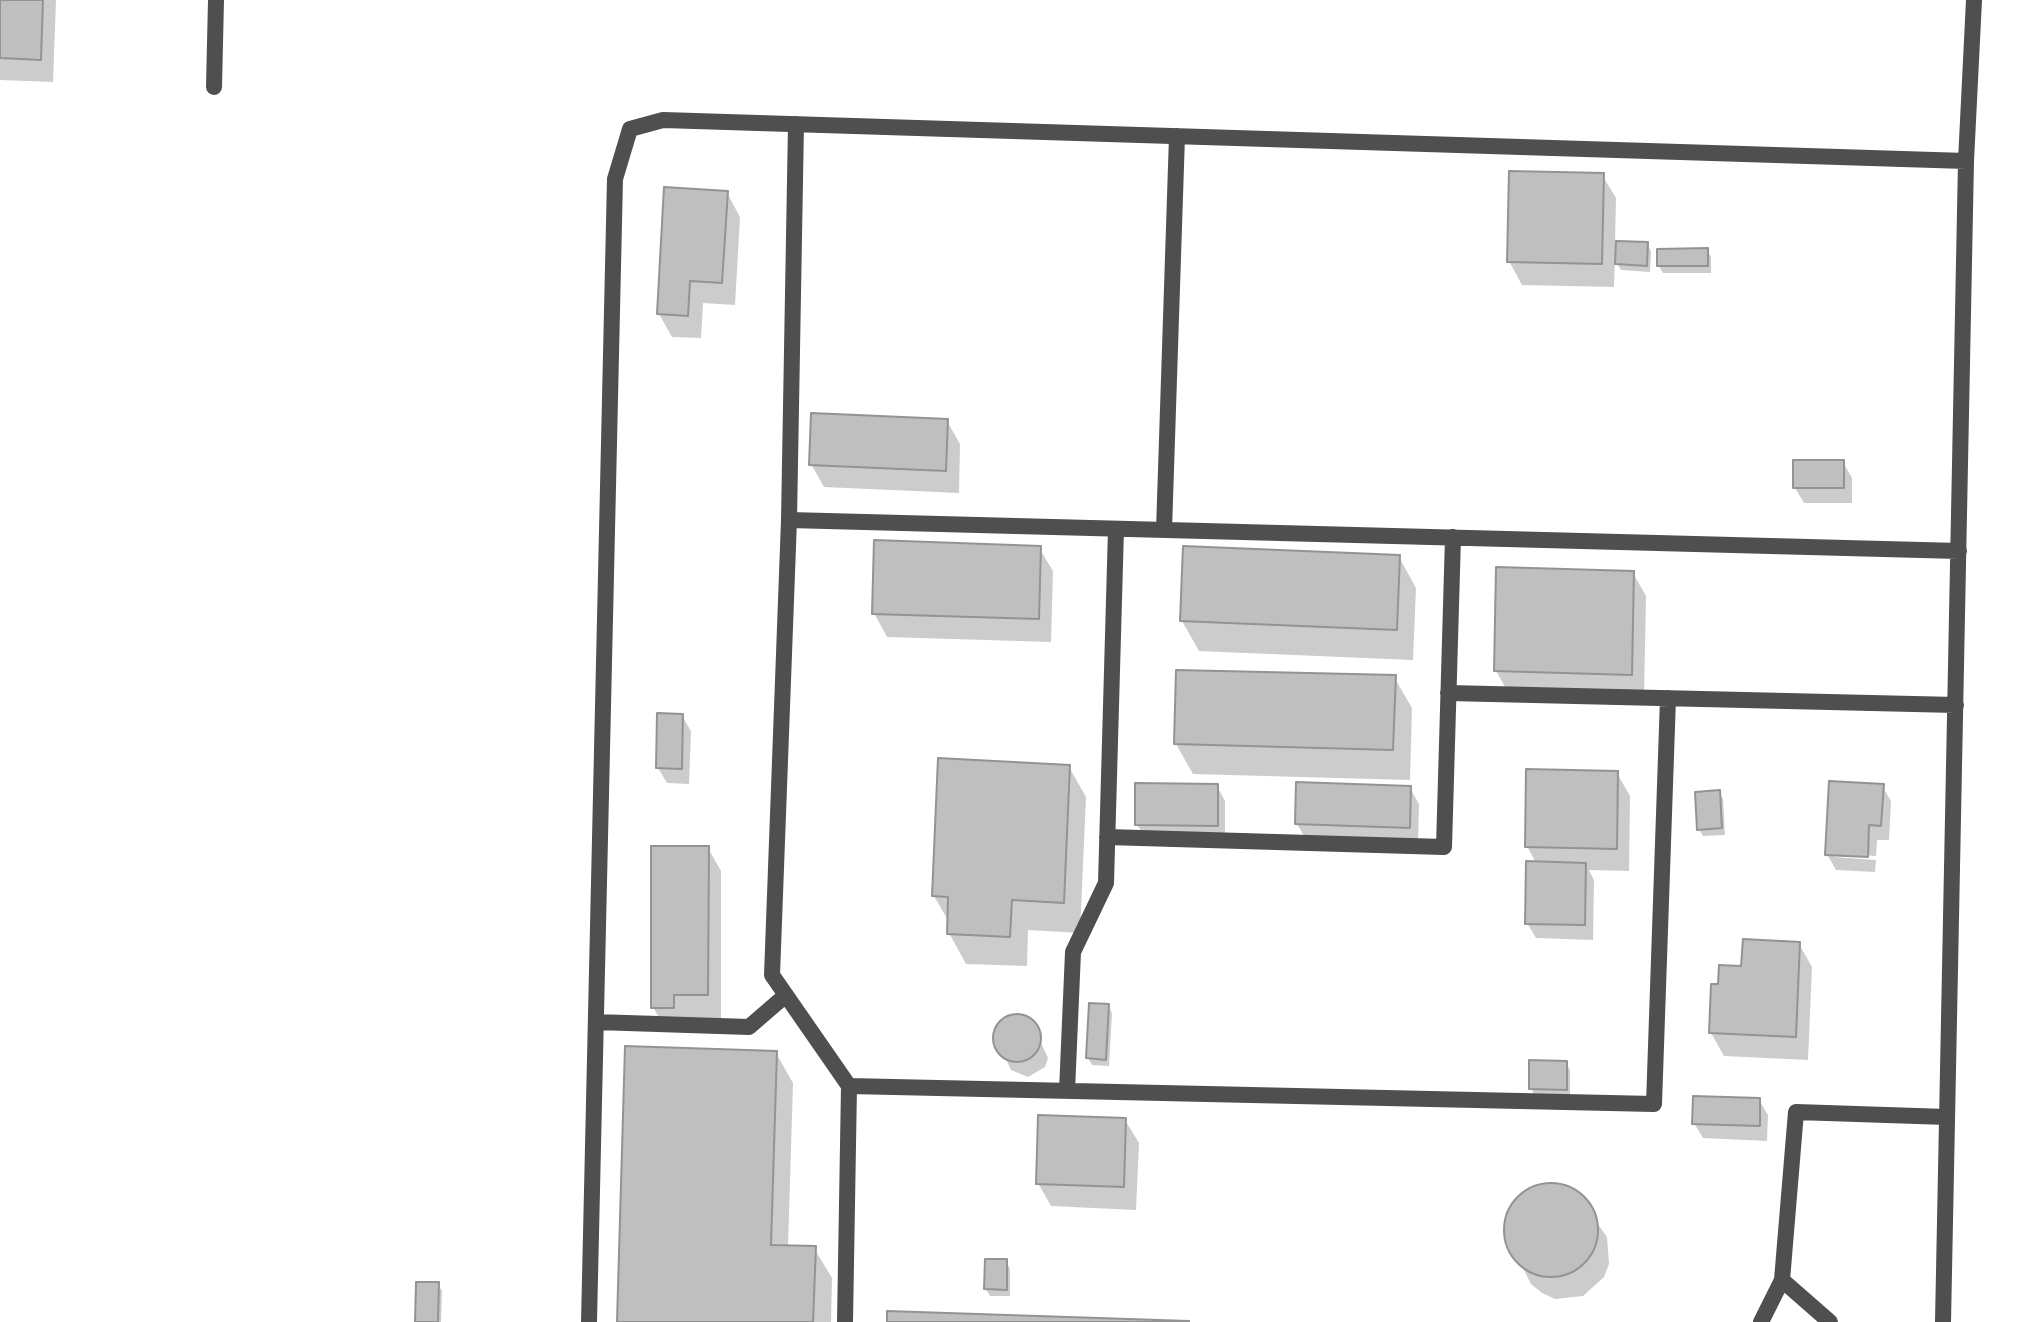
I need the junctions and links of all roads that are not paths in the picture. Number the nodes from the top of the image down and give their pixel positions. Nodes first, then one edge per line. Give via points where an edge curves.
1 (216, 0) edge
2 (1974, 0) edge
3 (214, 87) dead end
4 (796, 124) junction
5 (1177, 136) junction
6 (1966, 161) junction
7 (789, 520) junction
8 (1116, 529) junction
9 (1164, 530) junction
10 (1453, 537) junction
11 (1959, 551) junction
12 (1448, 693) junction
13 (1668, 698) junction
14 (1956, 705) junction
15 (1107, 837) junction
16 (786, 995) junction
17 (596, 1022) junction
18 (849, 1086) junction
19 (1067, 1091) junction
20 (1947, 1117) junction
21 (1782, 1280) junction
22 (589, 1322) edge
23 (845, 1322) edge
24 (1761, 1322) edge
25 (1830, 1322) edge
26 (1943, 1322) edge

1 - 3 lane
2 - 6 lane
4 - 5 lane
4 - 7 lane
4 - 17 lane via 663,120 630,129 615,179
5 - 6 lane
5 - 9 lane
6 - 11 lane
7 - 8 lane
7 - 16 lane via 772,975
8 - 9 lane
8 - 15 lane
9 - 10 lane
10 - 11 lane
10 - 12 lane
11 - 14 lane
12 - 13 lane
12 - 15 lane via 1444,847
13 - 14 lane
13 - 19 lane via 1654,1104
14 - 20 lane
15 - 19 lane via 1106,883 1073,952
16 - 17 lane via 749,1027
16 - 18 lane
17 - 22 lane
18 - 19 lane
18 - 23 lane
20 - 21 lane via 1796,1112
20 - 26 lane
21 - 24 lane
21 - 25 lane

